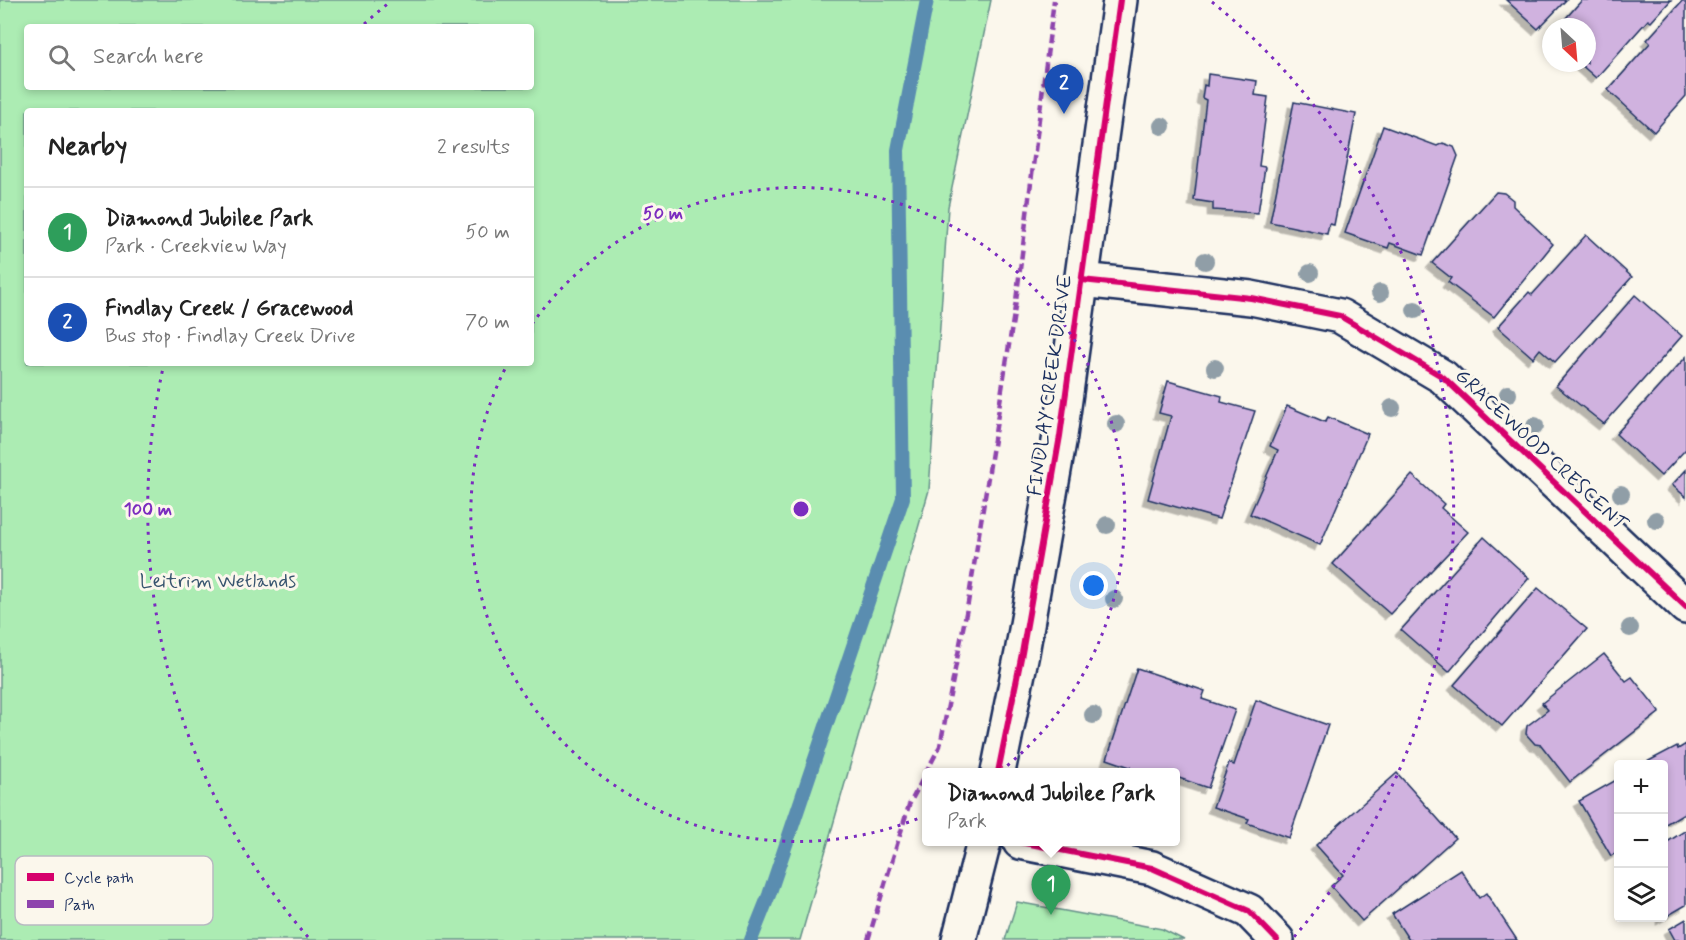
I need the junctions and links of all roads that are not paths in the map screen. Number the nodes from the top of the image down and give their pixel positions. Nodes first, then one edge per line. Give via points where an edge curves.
1 (1120, 0) edge
2 (1082, 280) junction
3 (1686, 607) edge
4 (999, 768) edge
5 (983, 846) edge
6 (1040, 846) edge
7 (959, 940) edge
8 (1277, 940) edge

1 - 2 street, FINDLAY CREEK DRIVE
2 - 3 street, GRACEWOOD CRESCENT via 1251,298 1340,316 1443,377
2 - 4 street, FINDLAY CREEK DRIVE via 1060,436
5 - 7 street
6 - 8 street via 1152,868 1249,911

